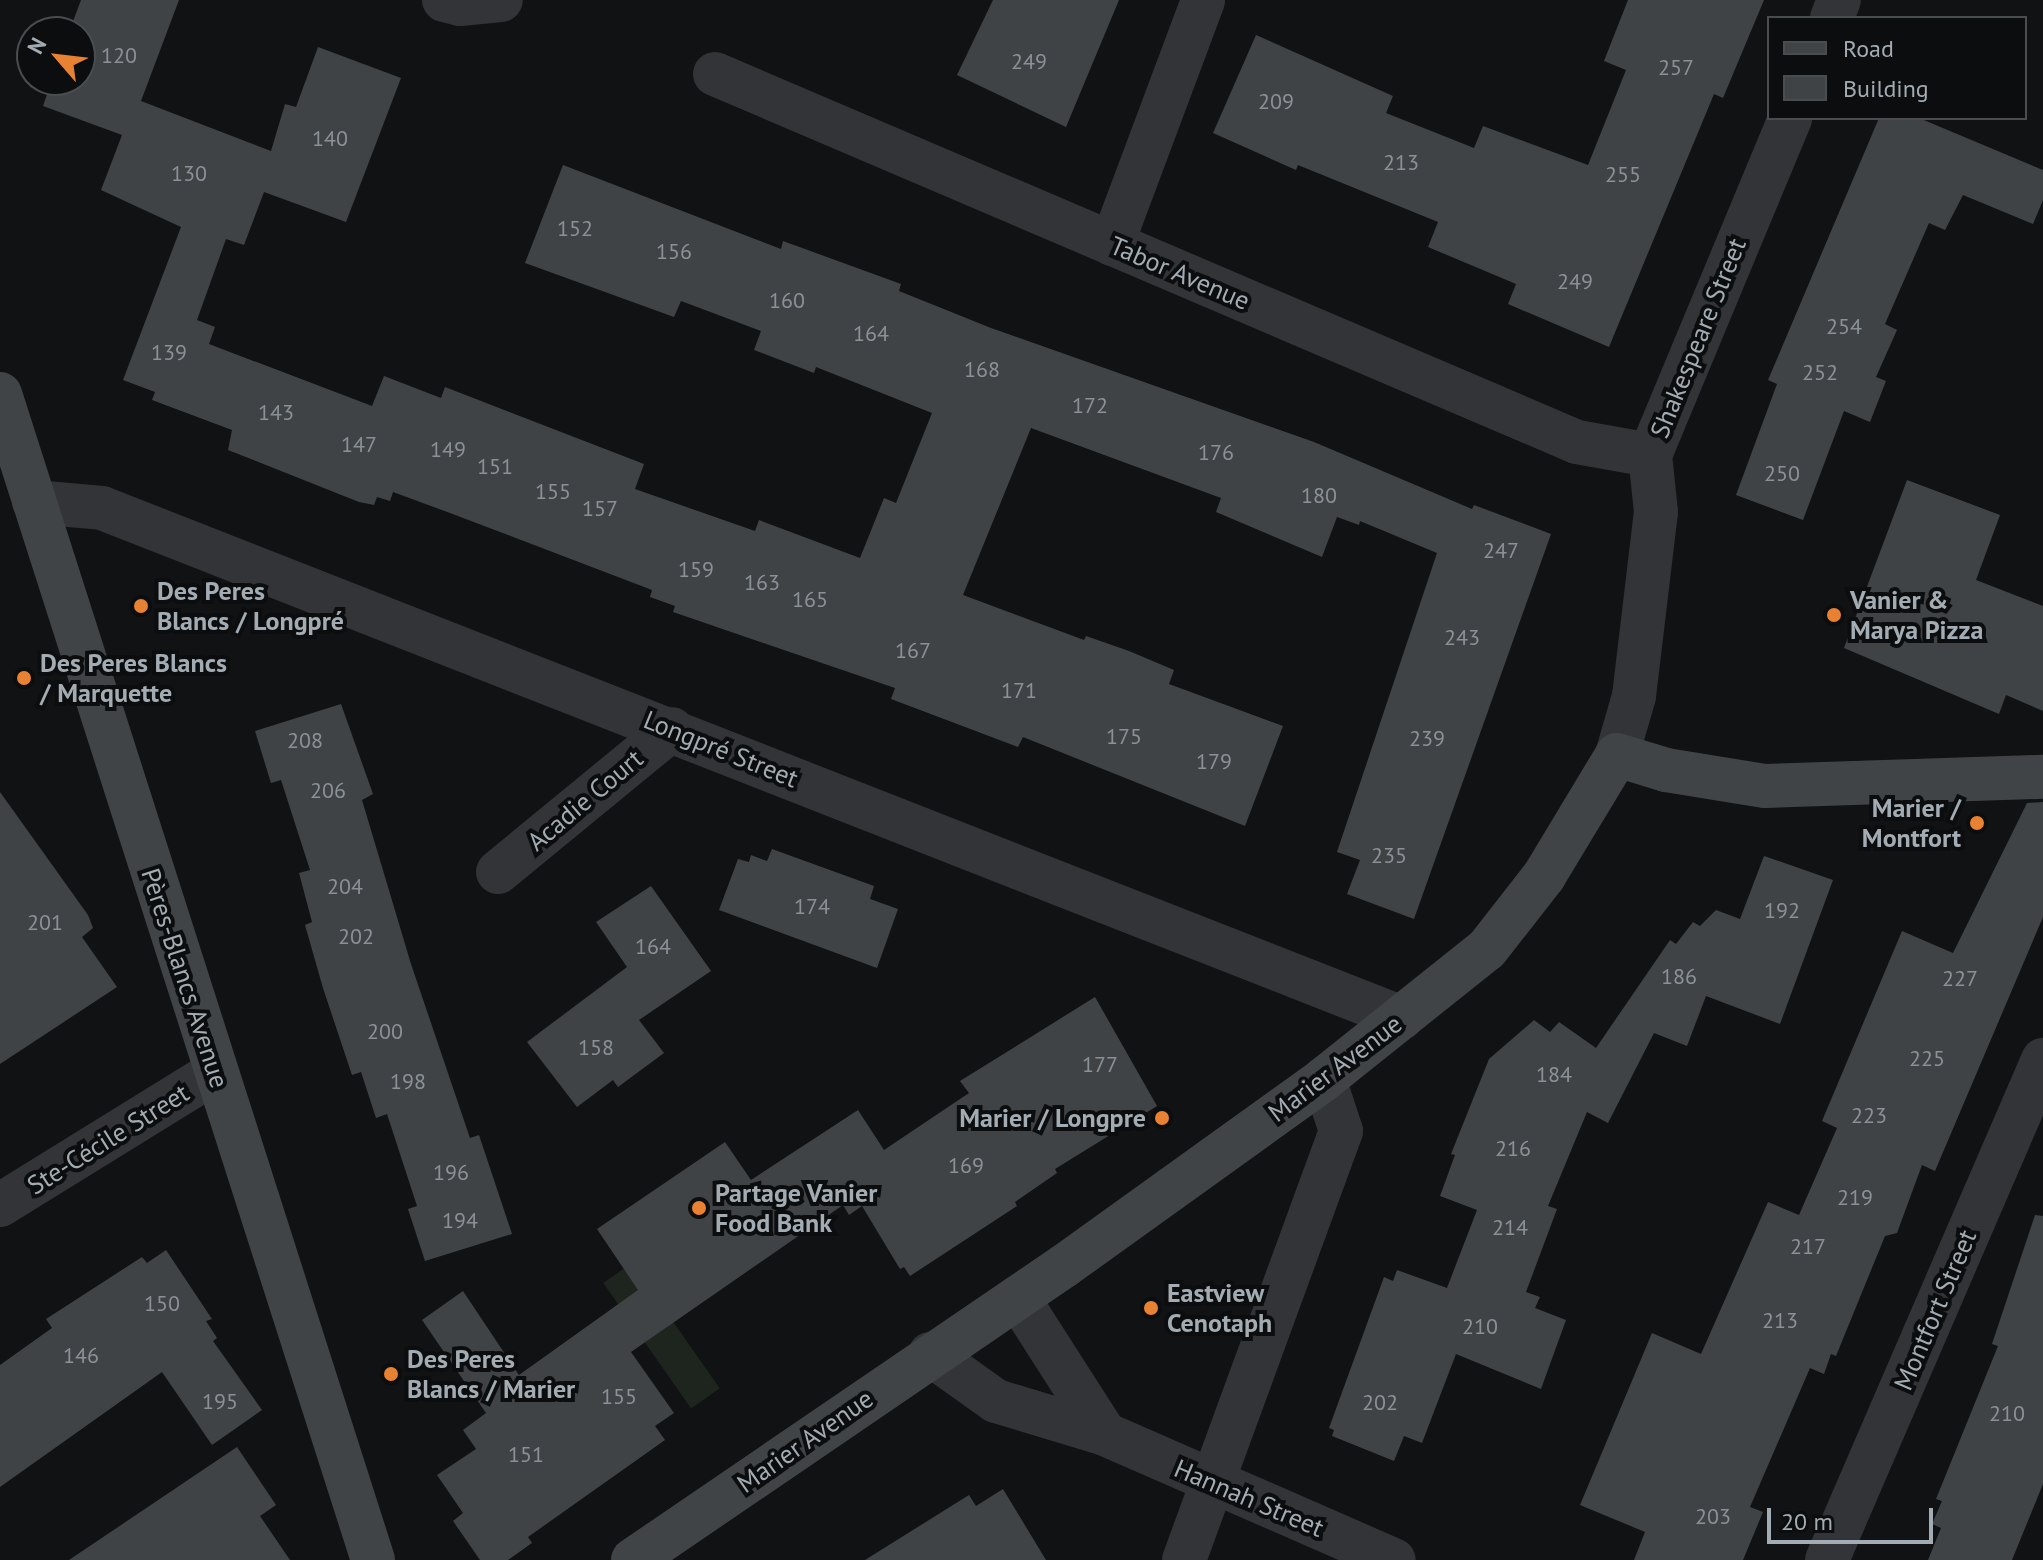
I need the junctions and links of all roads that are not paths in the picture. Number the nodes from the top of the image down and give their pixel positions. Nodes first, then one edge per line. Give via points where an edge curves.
1 (444, 0) edge
2 (501, 0) edge
3 (1203, 0) edge
4 (715, 74) dead end
5 (1789, 120) edge
6 (1112, 244) junction
7 (3, 416) edge
8 (1650, 455) junction
9 (34, 502) junction
10 (672, 729) junction
11 (1617, 755) junction
12 (2043, 777) edge
13 (498, 872) dead end
14 (1402, 1018) junction
15 (2043, 1060) edge
16 (215, 1072) junction
17 (1324, 1079) junction
18 (0, 1205) edge
19 (1018, 1298) junction
20 (930, 1354) junction
21 (1105, 1434) junction
22 (1214, 1483) junction
23 (373, 1560) edge
24 (633, 1560) edge
25 (1184, 1560) edge
26 (1394, 1560) edge
27 (1827, 1560) edge

1 - 2 street
3 - 6 street
4 - 6 street, Tabor Avenue
5 - 8 street, Shakespeare Street
6 - 8 street, Tabor Avenue via 1577,442
7 - 9 street, Pères-Blancs Avenue
8 - 11 street, Shakespeare Street via 1654,527 1634,696
9 - 10 street, Longpré Street via 102,508
9 - 16 street, Pères-Blancs Avenue
10 - 13 street, Acadie Court
10 - 14 street, Longpré Street
11 - 12 street via 1666,770 1765,786
11 - 14 street, Marier Avenue via 1544,876 1487,949
14 - 17 street, Marier Avenue
15 - 27 street, Montfort Street
16 - 18 street, Ste-Cécile Street
16 - 23 street, Pères-Blancs Avenue
17 - 19 street, Marier Avenue
17 - 22 street via 1341,1131
19 - 20 street, Marier Avenue
19 - 21 street
20 - 21 street, Hannah Street via 996,1401
20 - 24 street, Marier Avenue
21 - 22 street, Hannah Street
22 - 25 street
22 - 26 street, Hannah Street

